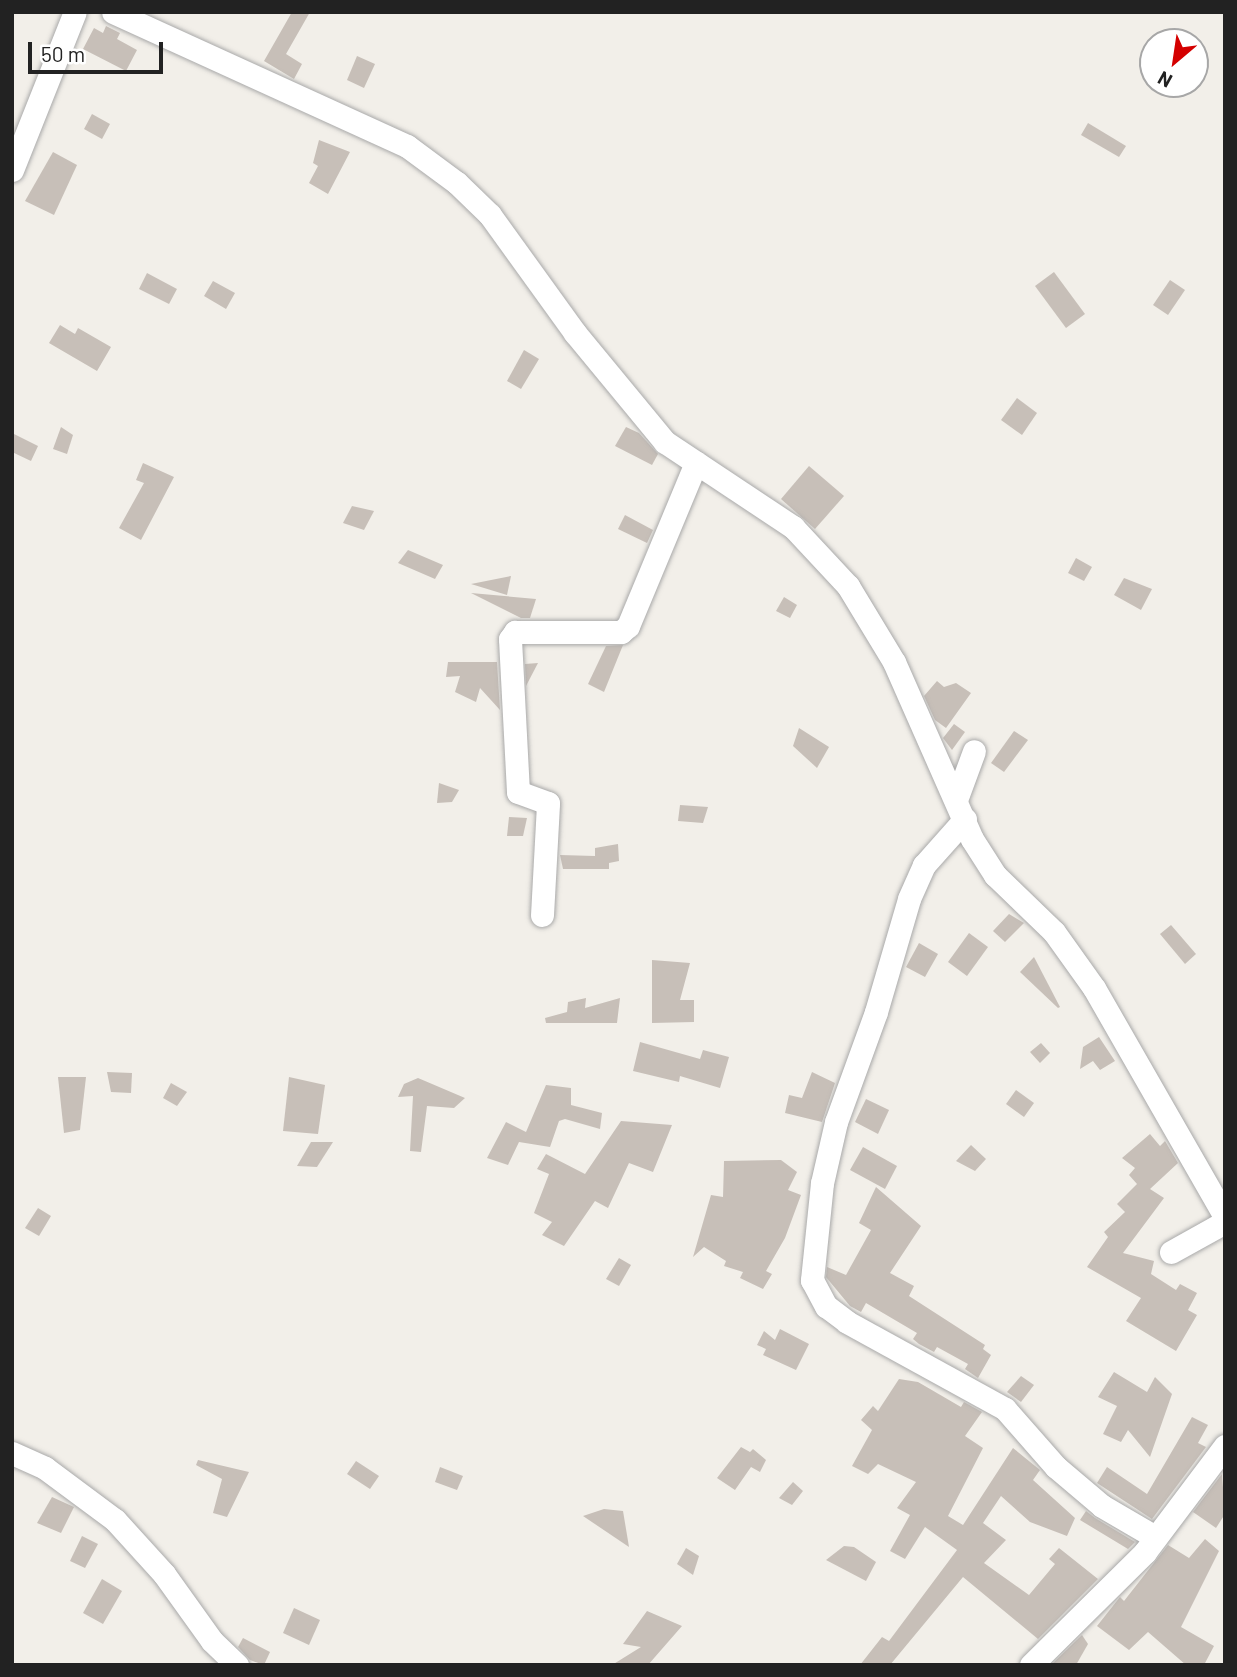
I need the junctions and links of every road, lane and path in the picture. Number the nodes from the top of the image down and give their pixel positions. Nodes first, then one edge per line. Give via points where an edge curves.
1 (75, 12) edge
2 (113, 12) edge
3 (12, 170) edge
4 (696, 463) junction
5 (974, 751) dead end
6 (960, 809) junction
7 (542, 915) dead end
8 (1225, 1220) edge
9 (1171, 1252) dead end
10 (1225, 1446) edge
11 (12, 1453) edge
12 (1155, 1537) junction
13 (237, 1665) edge
14 (1031, 1665) edge

1 - 3 street
2 - 4 street via 407,146 457,183 490,215 627,399 665,442
4 - 6 street via 793,527 848,586 894,662
4 - 7 street via 628,626 621,632 515,632 510,639 518,792 548,803
5 - 6 street
6 - 8 street via 995,875 1054,932 1094,988
6 - 12 street via 924,865 909,899 876,1012 836,1122 822,1184 811,1280 826,1306 847,1322 1005,1409 1056,1467 1102,1506
8 - 9 street
10 - 12 street
11 - 13 street via 45,1468 115,1520 164,1574 212,1641
12 - 14 street via 1107,1595

